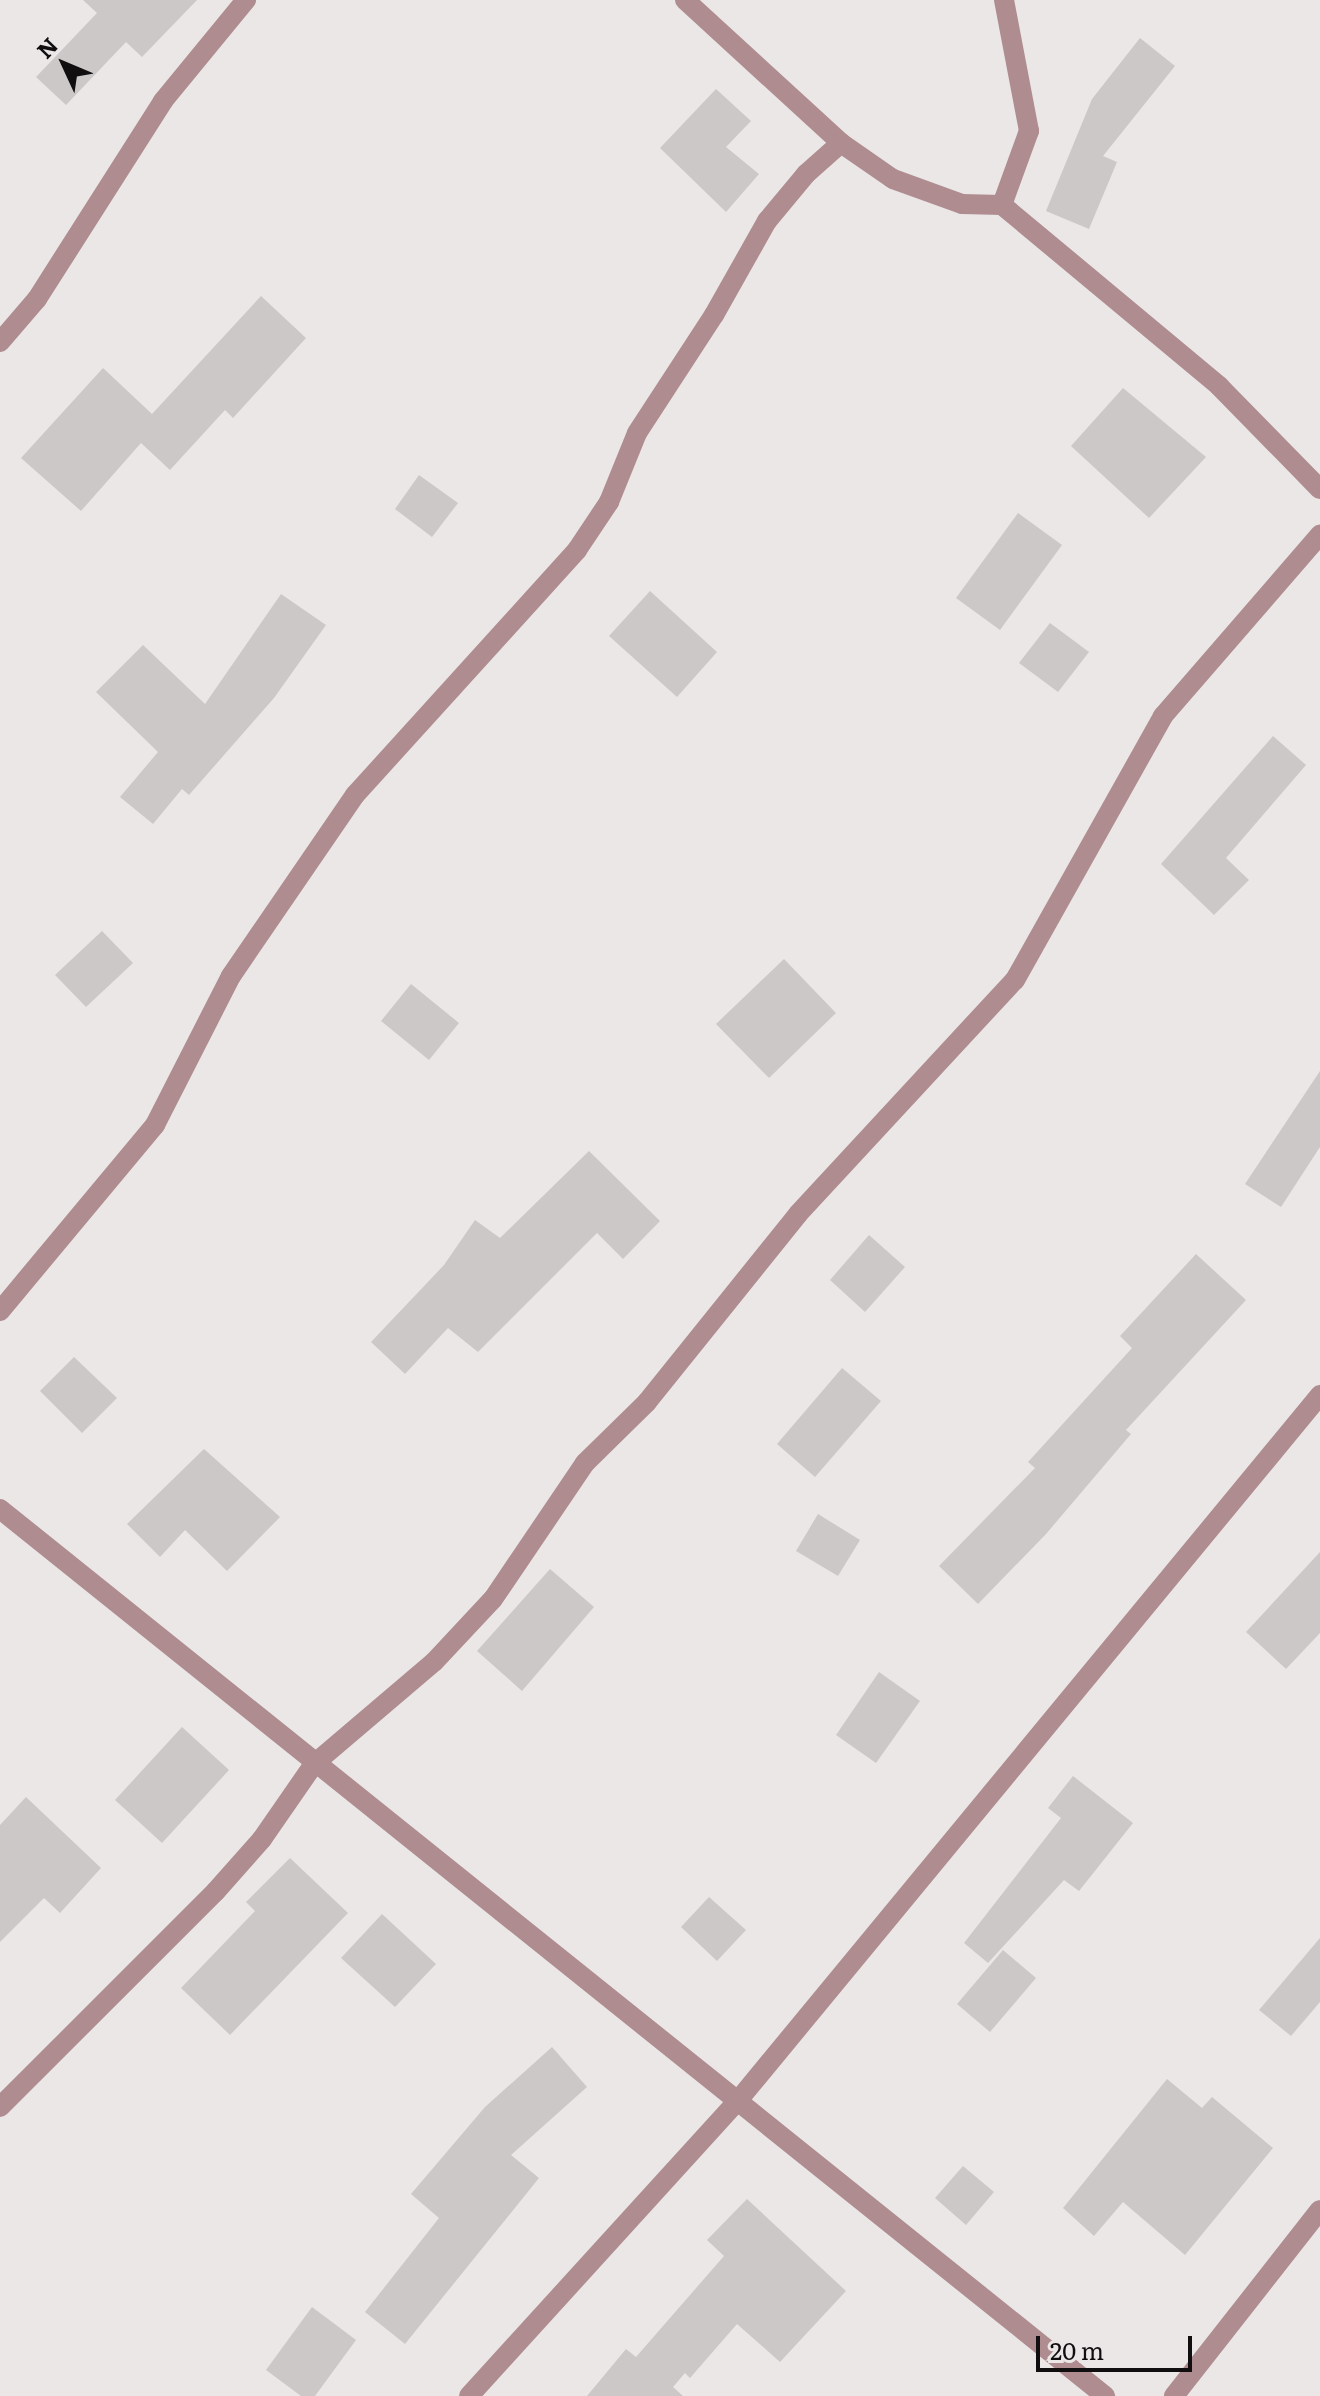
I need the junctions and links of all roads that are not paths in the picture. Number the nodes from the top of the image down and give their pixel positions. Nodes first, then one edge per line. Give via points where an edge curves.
1 (246, 0) edge
2 (685, 0) edge
3 (1004, 0) edge
4 (841, 143) junction
5 (1002, 205) junction
6 (0, 342) edge
7 (1320, 489) edge
8 (1320, 535) edge
9 (0, 1311) edge
10 (1320, 1395) edge
11 (0, 1509) edge
12 (314, 1764) junction
13 (736, 2103) junction
14 (0, 2107) edge
15 (1320, 2210) edge
16 (469, 2396) edge
17 (1105, 2396) edge
18 (1174, 2396) edge

1 - 6 street via 163,101 37,299
2 - 4 street
3 - 5 street via 1029,131
4 - 5 street via 893,179 962,204
4 - 9 street via 806,174 767,221 637,433 609,502 577,550 355,795 231,976 155,1125
5 - 7 street via 1219,386
8 - 12 street via 1163,716 1015,980 817,1192 647,1402 585,1463 493,1599 434,1662
10 - 13 street
11 - 12 street
12 - 13 street
12 - 14 street via 262,1839 216,1891
13 - 16 street
13 - 17 street
15 - 18 street

